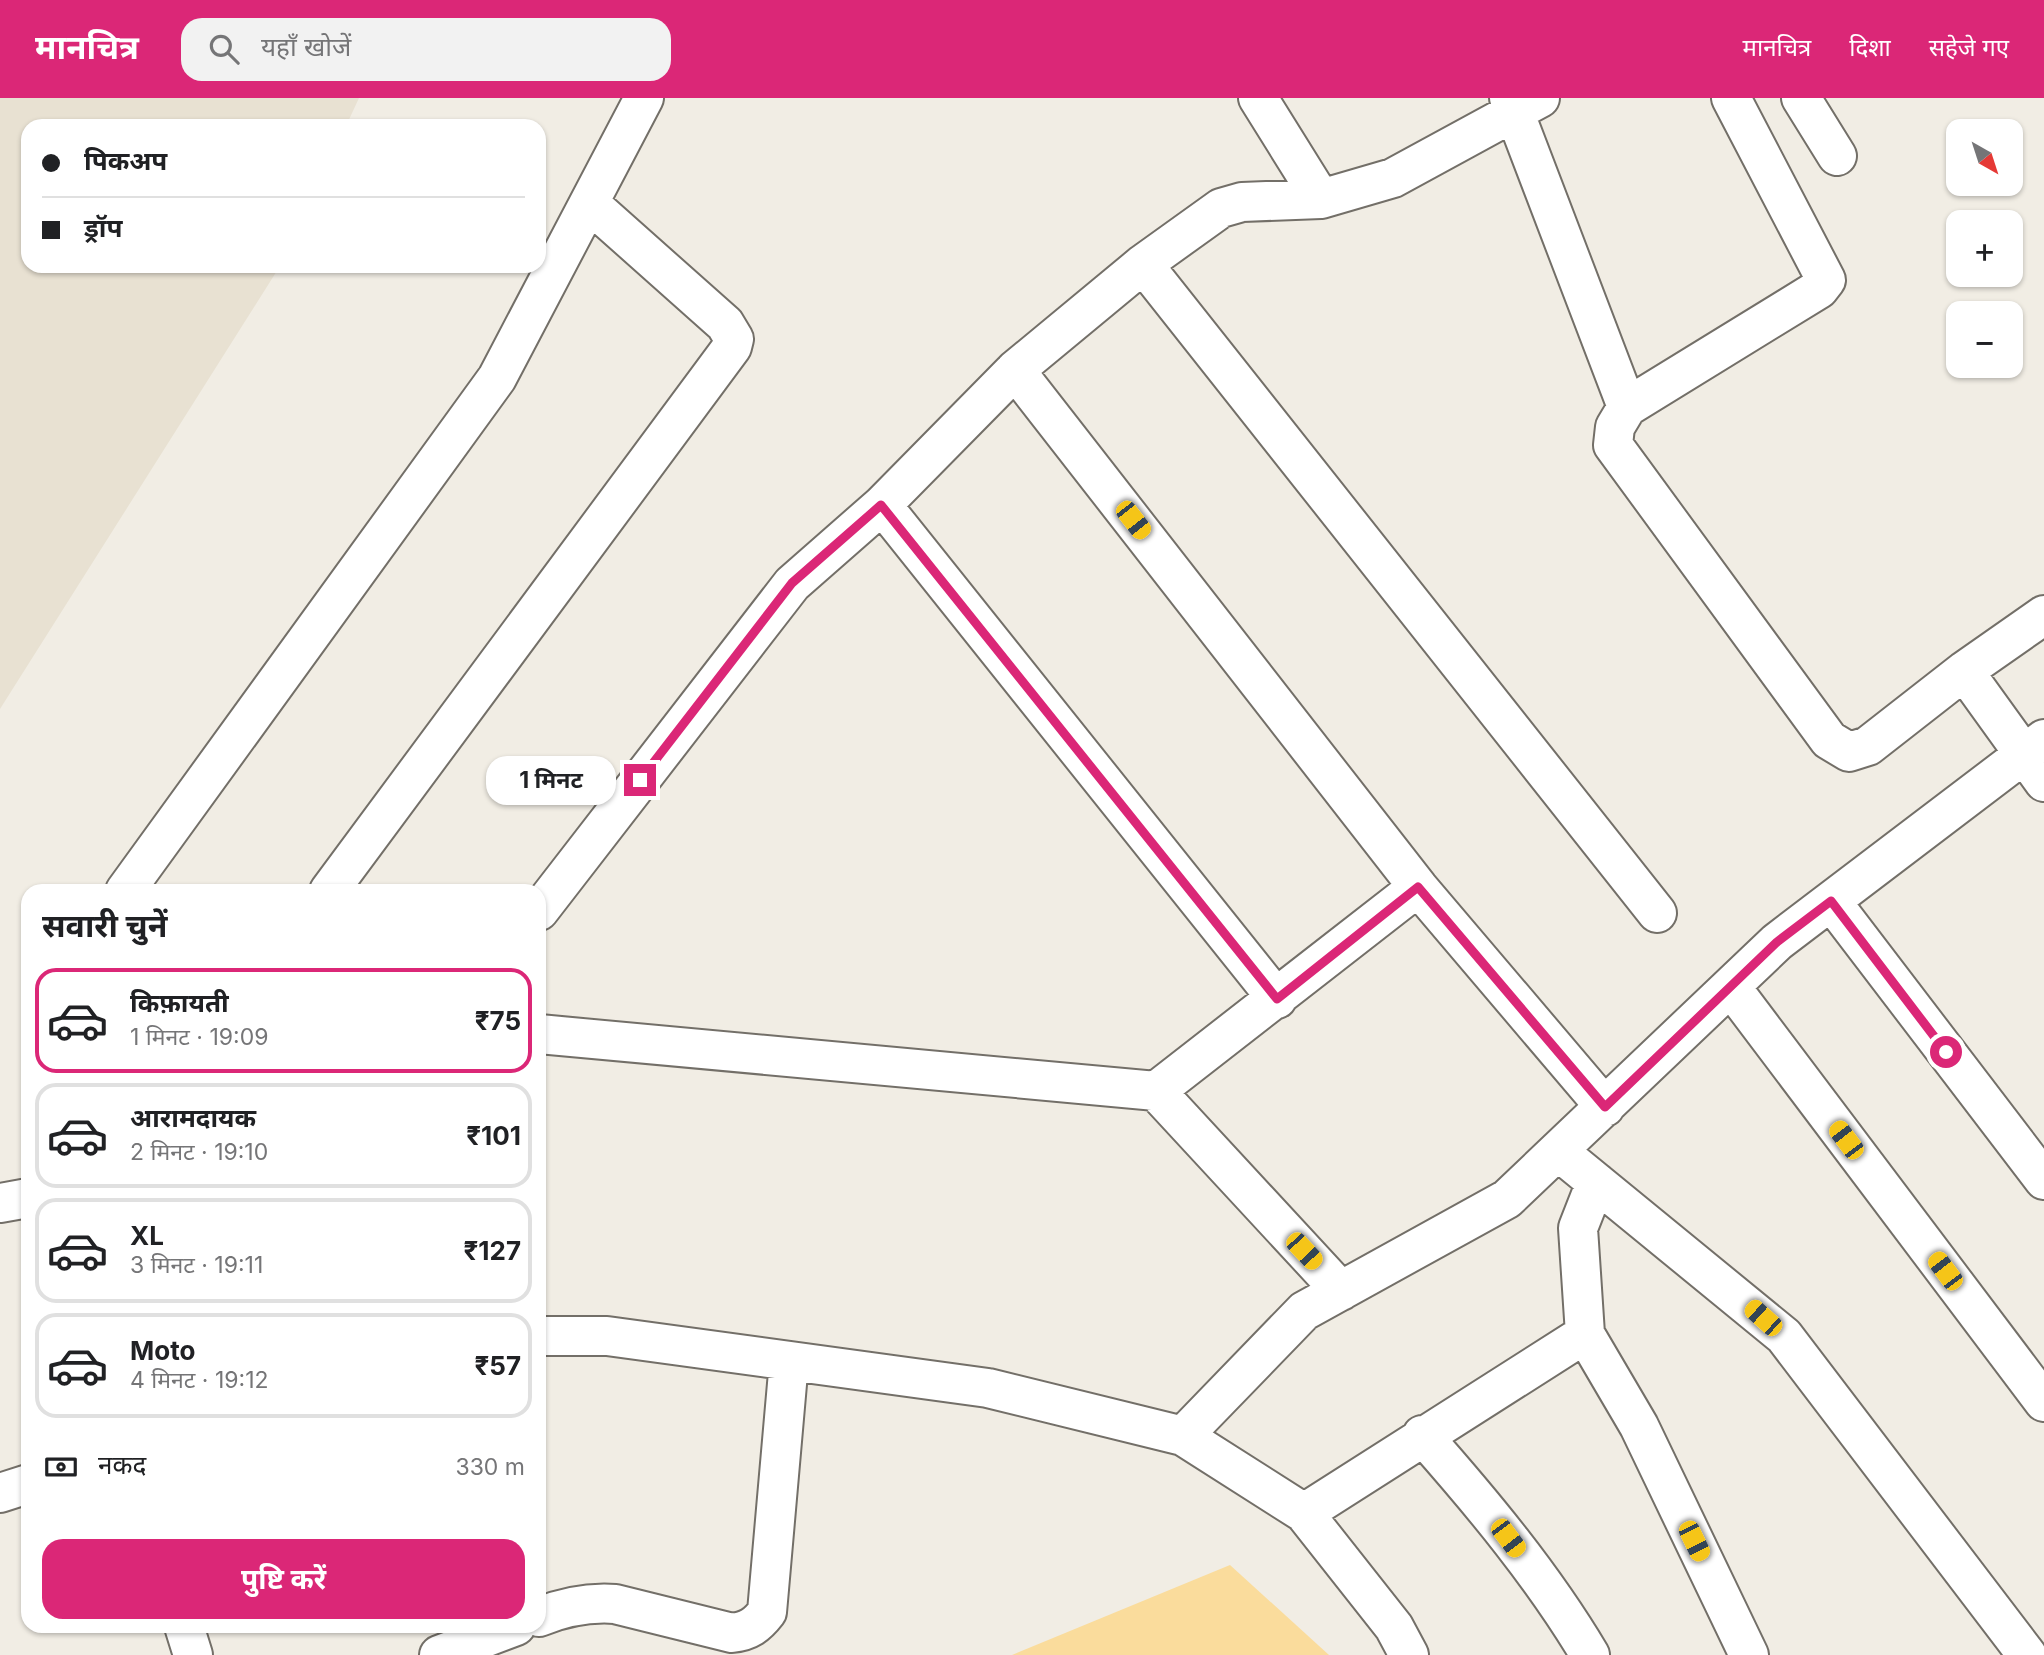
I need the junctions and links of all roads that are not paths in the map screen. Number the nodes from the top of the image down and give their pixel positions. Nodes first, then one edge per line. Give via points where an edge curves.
1 (644, 98) edge
2 (1258, 98) edge
3 (1731, 98) edge
4 (1801, 98) edge
5 (1522, 103) edge
6 (1837, 156) dead end
7 (1321, 199) junction
8 (589, 204) junction
9 (1143, 264) junction
10 (1015, 370) junction
11 (1628, 407) junction
12 (881, 505) junction
13 (2044, 615) edge
14 (1964, 671) junction
15 (2037, 759) edge
16 (130, 884) edge
17 (334, 884) edge
18 (1418, 887) junction
19 (1831, 901) junction
20 (546, 902) edge
21 (1657, 913) dead end
22 (1731, 987) junction
23 (1277, 999) junction
24 (546, 1035) edge
25 (1156, 1091) junction
26 (1605, 1107) junction
27 (1558, 1151) junction
28 (2044, 1180) edge
29 (1596, 1182) junction
30 (21, 1199) edge
31 (0, 1203) edge
32 (1341, 1291) junction
33 (1585, 1334) junction
34 (546, 1336) edge
35 (789, 1361) junction
36 (2044, 1402) edge
37 (1422, 1435) junction
38 (1183, 1436) junction
39 (21, 1486) edge
40 (0, 1493) edge
41 (1304, 1513) junction
42 (546, 1614) edge
43 (186, 1633) edge
44 (497, 1633) edge
45 (193, 1655) edge
46 (439, 1655) edge
47 (1409, 1655) edge
48 (1590, 1655) edge
49 (1749, 1655) edge
50 (2027, 1655) edge

1 - 8 street
2 - 7 street
3 - 11 street via 1826,280 1819,289
4 - 6 street
5 - 7 street via 1393,178
5 - 11 street
7 - 9 street via 1242,202 1221,208
8 - 16 street via 497,378
8 - 17 street via 725,324 734,339 733,347
9 - 10 street
9 - 21 street
10 - 12 street
10 - 18 street
11 - 14 street via 1615,427 1613,445 1829,740 1849,752 1868,746
12 - 20 street via 792,583
12 - 23 street
13 - 14 street
14 - 15 street
15 - 19 street
18 - 23 street
18 - 26 street
19 - 22 street via 1777,942
19 - 28 street
22 - 26 street
22 - 36 street
23 - 25 street
24 - 25 street
25 - 32 street
26 - 27 street
27 - 29 street
27 - 32 street via 1507,1199
29 - 33 street via 1578,1227
29 - 50 street via 1784,1336
30 - 31 street
32 - 38 street via 1304,1311
33 - 37 street
33 - 49 street via 1639,1426
34 - 35 street via 607,1336
35 - 38 street via 988,1388
35 - 42 street via 767,1612 759,1623 732,1633 597,1603
37 - 41 street
37 - 48 street via 1477,1497 1570,1621
38 - 41 street
39 - 40 street
41 - 47 street via 1394,1627
43 - 45 street
44 - 46 street

